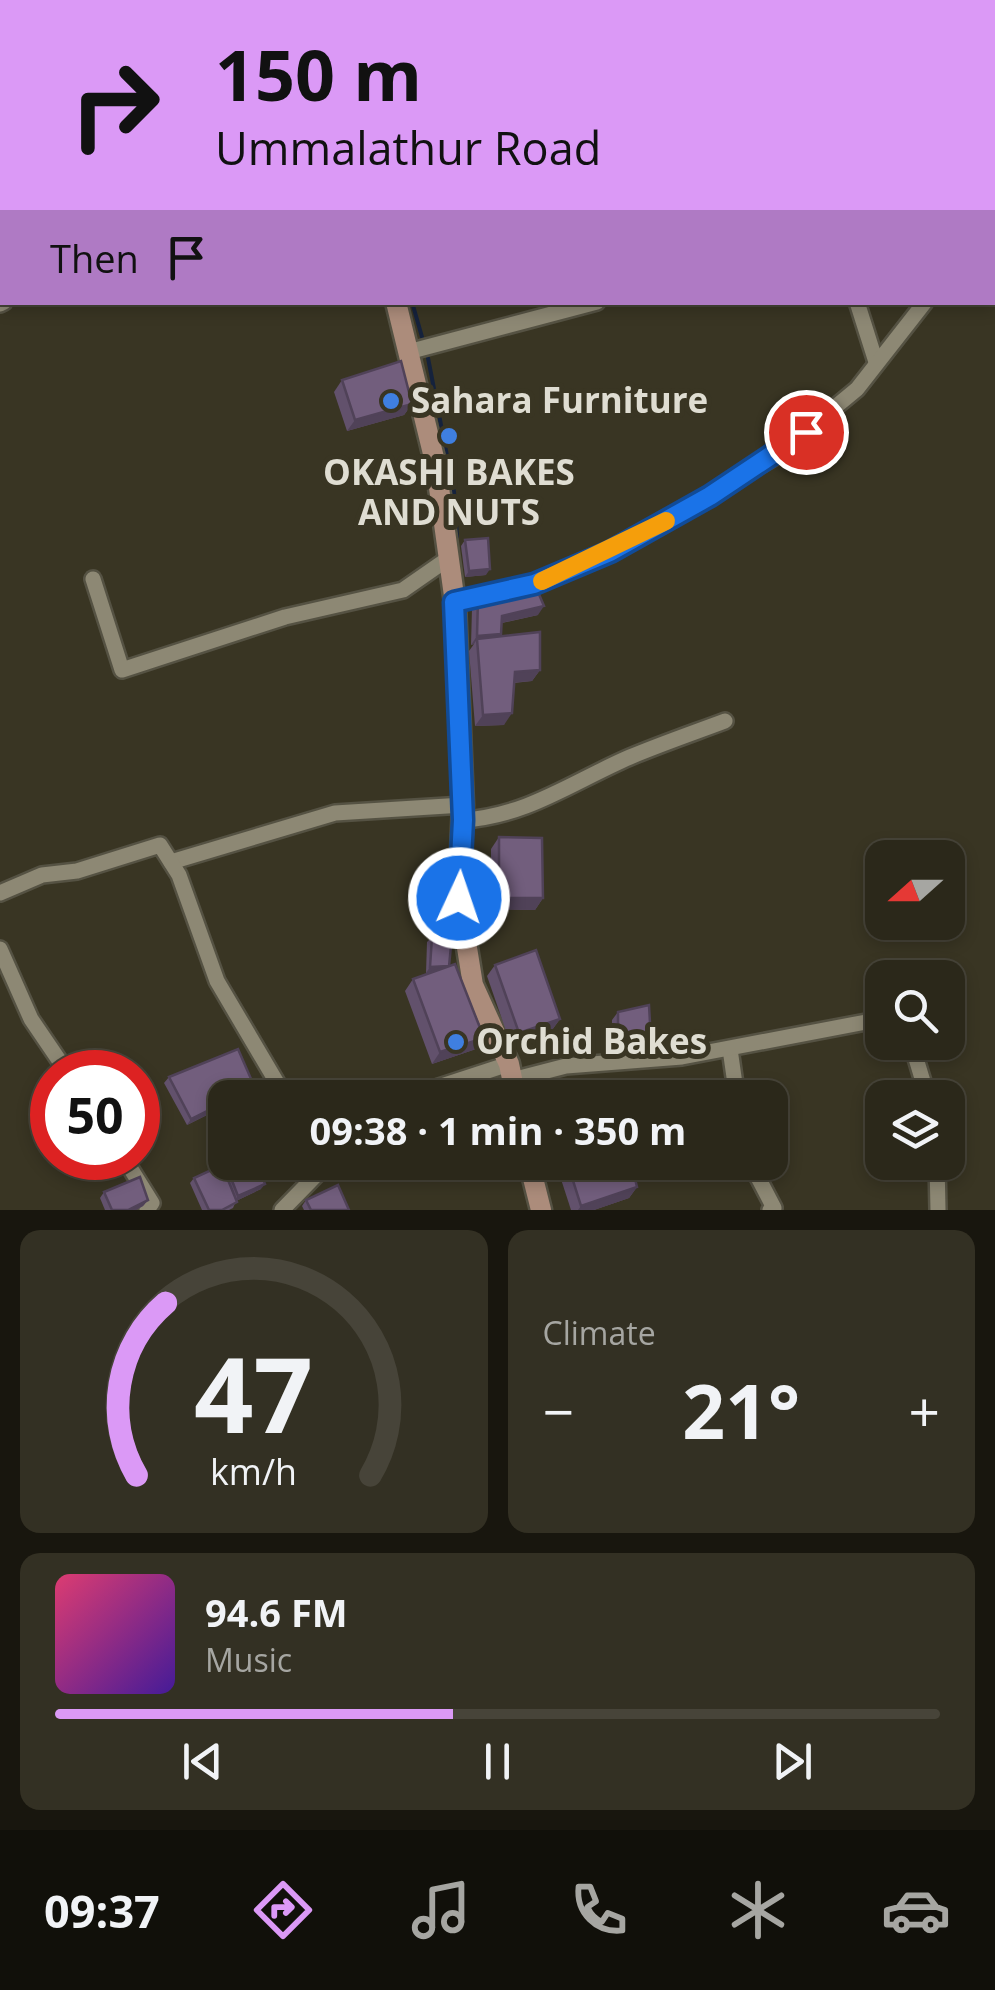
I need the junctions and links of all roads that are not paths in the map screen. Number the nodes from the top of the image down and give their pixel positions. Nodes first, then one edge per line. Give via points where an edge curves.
1 (397, 305) edge
2 (585, 305) edge
3 (858, 305) edge
4 (923, 305) edge
5 (408, 352) junction
6 (876, 362) junction
7 (449, 558) junction
8 (93, 578) dead end
9 (454, 602) junction
10 (725, 721) dead end
11 (463, 812) junction
12 (171, 862) junction
13 (0, 893) edge
14 (0, 949) edge
15 (865, 1022) edge
16 (730, 1049) junction
17 (51, 1050) edge
18 (275, 1080) edge
19 (512, 1080) edge
20 (734, 1080) edge
21 (138, 1180) edge
22 (311, 1180) edge
23 (533, 1180) edge
24 (759, 1180) edge
25 (937, 1180) edge
26 (148, 1210) edge
27 (282, 1210) edge
28 (540, 1210) edge
29 (770, 1210) edge
30 (938, 1210) edge

1 - 5 main road
2 - 5 street
3 - 6 street
4 - 6 street
5 - 7 main road via 436,466
6 - 9 street via 836,411 702,502 558,575
7 - 8 street via 404,590 285,617 122,670
7 - 9 main road
9 - 11 main road
10 - 11 street via 629,758 526,810 497,818
11 - 12 street via 335,812
11 - 19 main road via 459,898 473,985
12 - 13 street via 160,845 42,875
12 - 18 street via 217,981
14 - 17 street
15 - 16 street
16 - 19 street via 566,1066
16 - 20 street
21 - 26 street via 152,1202
22 - 27 street
23 - 28 main road
24 - 29 street
25 - 30 street

